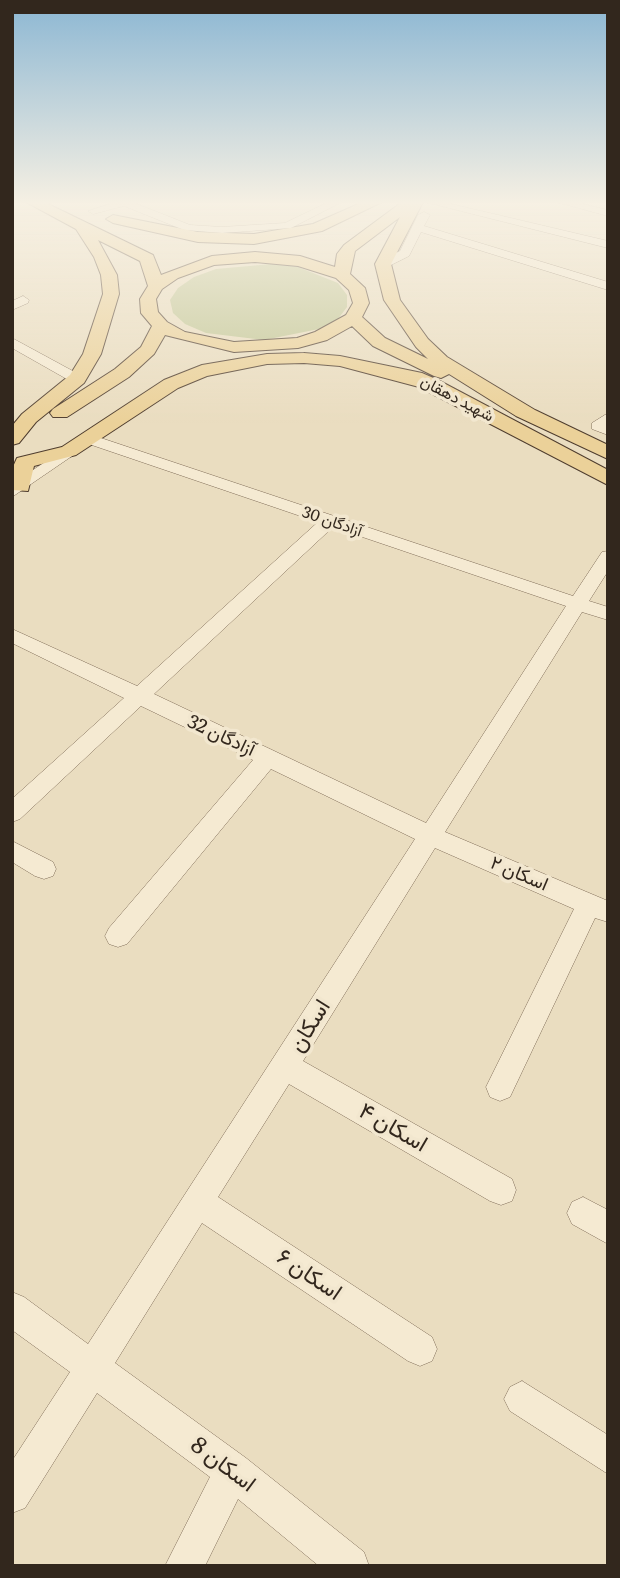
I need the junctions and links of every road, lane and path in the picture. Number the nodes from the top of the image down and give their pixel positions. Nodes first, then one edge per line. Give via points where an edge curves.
1 (342, 275) edge
2 (107, 276) edge
3 (160, 276) edge
4 (175, 276) edge
5 (386, 276) edge
6 (574, 276) edge
7 (156, 286) junction
8 (608, 286) edge
9 (353, 318) junction
10 (161, 326) junction
11 (12, 342) edge
12 (379, 342) junction
13 (298, 343) junction
14 (266, 347) junction
15 (148, 350) junction
16 (357, 350) junction
17 (181, 355) dead end
18 (76, 379) junction
19 (431, 384) junction
20 (527, 413) junction
21 (608, 417) edge
22 (608, 430) edge
23 (86, 438) junction
24 (12, 439) edge
25 (608, 453) edge
26 (16, 471) edge
27 (608, 479) edge
28 (329, 521) junction
29 (608, 556) edge
30 (578, 603) junction
31 (608, 614) edge
32 (12, 635) edge
33 (135, 697) junction
34 (268, 757) junction
35 (12, 813) edge
36 (430, 836) junction
37 (12, 850) edge
38 (44, 869) dead end
39 (599, 908) edge
40 (118, 936) dead end
41 (285, 1066) junction
42 (500, 1087) dead end
43 (501, 1190) dead end
44 (198, 1202) junction
45 (12, 1309) edge
46 (420, 1349) dead end
47 (93, 1368) junction
48 (522, 1399) dead end
49 (608, 1456) edge
50 (233, 1471) junction
51 (12, 1495) edge
52 (184, 1566) edge
53 (350, 1566) edge

1 - 9 main road via 357,288 361,303
2 - 18 main road via 111,294 92,354
3 - 7 main road
4 - 7 main road
5 - 20 main road via 391,300 422,343 441,361
6 - 8 street
7 - 10 main road via 148,299 150,313
9 - 12 main road, شهید دهقان
9 - 13 main road via 321,337
10 - 14 main road via 205,343
10 - 15 main road
11 - 18 street
12 - 16 main road via 358,343
12 - 20 main road, شهید دهقان
13 - 14 main road
13 - 16 main road, شهید دهقان
14 - 26 main road via 222,350 188,359
15 - 17 main road
15 - 26 main road
16 - 19 main road, شهید دهقان
18 - 24 main road via 29,418
19 - 23 main road via 340,360 236,363 171,384
19 - 27 main road, شهید دهقان
20 - 25 main road, شهید دهقان
21 - 22 street via 597,426
23 - 26 main road via 69,451
23 - 28 street, آزادگان 30
28 - 30 street, آزادگان 30
28 - 33 street
29 - 30 street, اسکان
30 - 31 street, آزادگان 30
30 - 36 street, اسکان
32 - 33 street, آزادگان 32
33 - 34 street, آزادگان 32
33 - 35 street
34 - 36 street, آزادگان 32
34 - 40 street
36 - 39 street, اسکان ۲
36 - 41 street, اسکان
37 - 38 street
39 - 42 street
41 - 43 street, اسکان ۴
41 - 44 street, اسکان
44 - 46 street, اسکان ۶
44 - 47 street, اسکان
45 - 47 street, اسکان 8
47 - 50 street, اسکان 8
47 - 51 street, اسکان
48 - 49 street
50 - 52 street
50 - 53 street, اسکان 8

